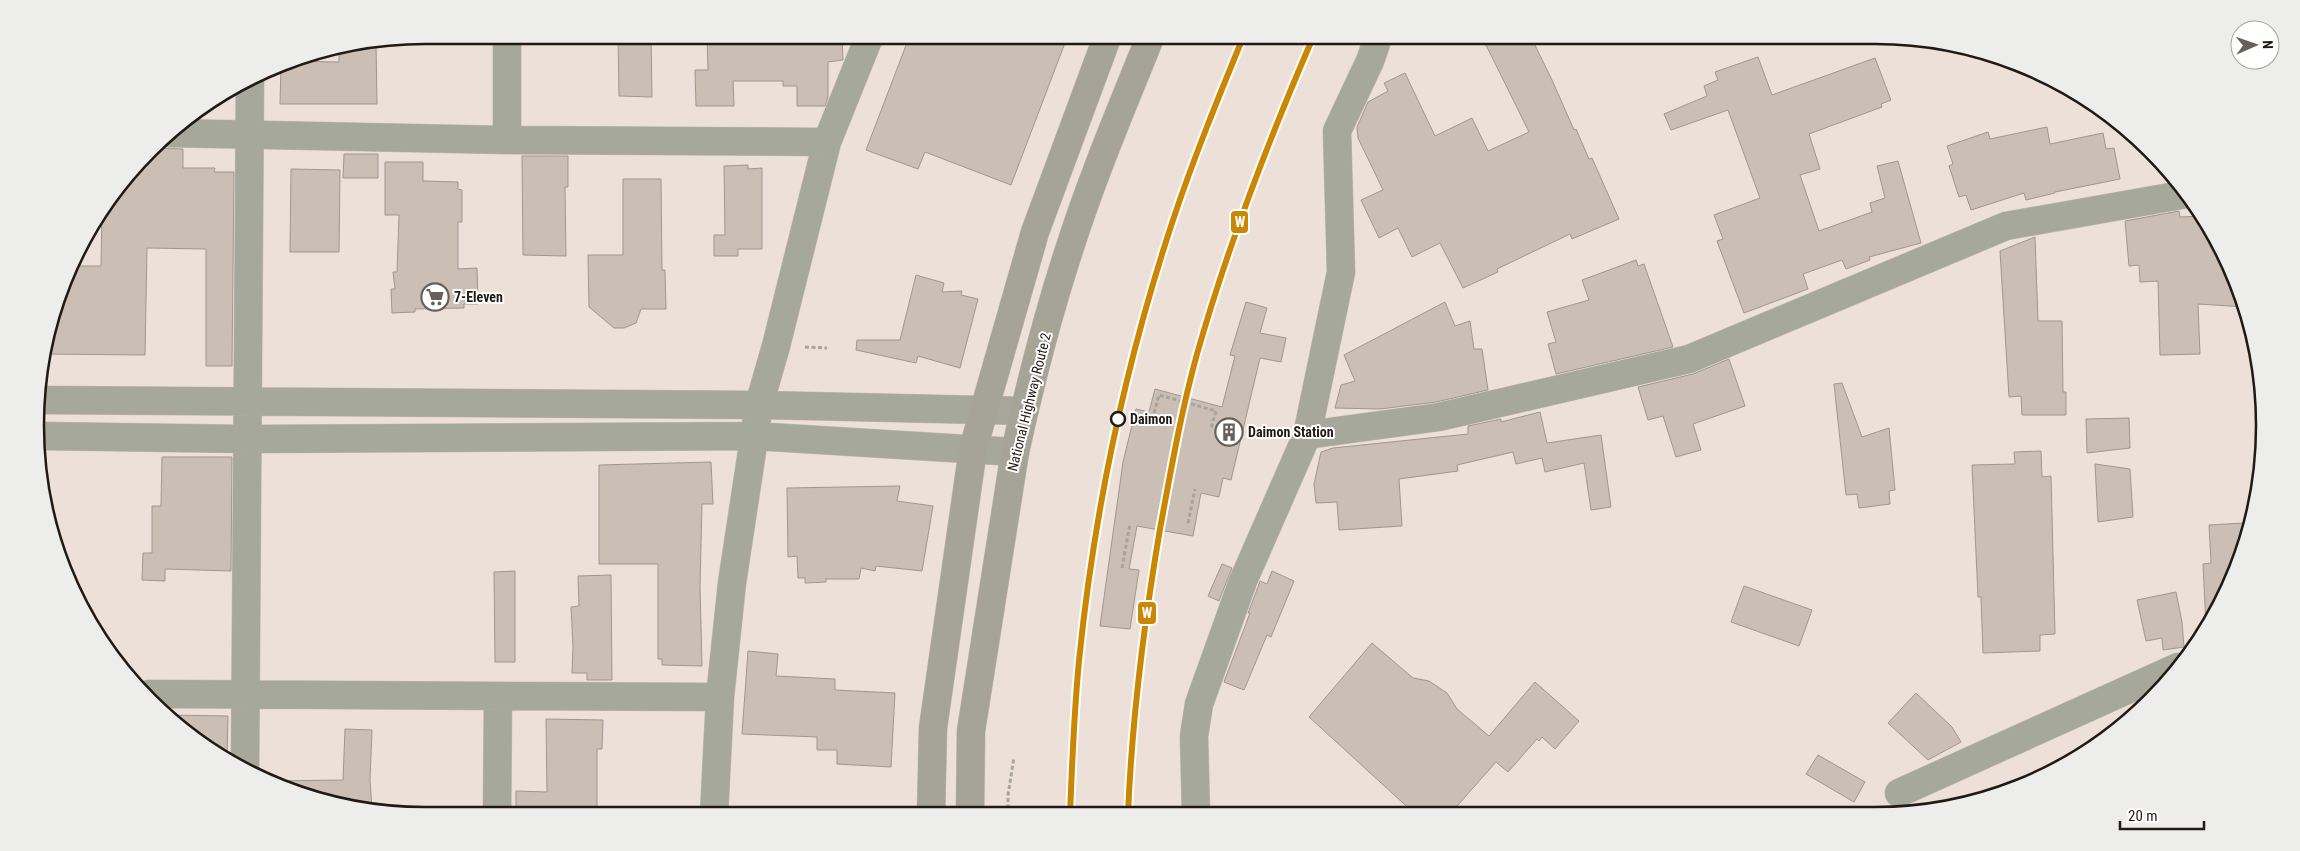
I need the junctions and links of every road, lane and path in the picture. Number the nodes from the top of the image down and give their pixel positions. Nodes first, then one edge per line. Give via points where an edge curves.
1 (507, 44) edge
2 (866, 44) edge
3 (1105, 44) edge
4 (1147, 44) edge
5 (1376, 44) edge
6 (250, 87) edge
7 (179, 134) edge
8 (249, 135) junction
9 (507, 140) junction
10 (827, 142) junction
11 (2179, 195) edge
12 (45, 400) edge
13 (248, 402) junction
14 (759, 405) junction
15 (982, 412) junction
16 (1024, 412) junction
17 (1154, 413) dead end
18 (1211, 428) dead end
19 (1307, 435) junction
20 (44, 436) edge
21 (755, 436) junction
22 (246, 439) junction
23 (973, 449) junction
24 (1015, 452) junction
25 (1194, 490) dead end
26 (1188, 523) dead end
27 (1130, 524) dead end
28 (1122, 568) dead end
29 (2167, 671) edge
30 (246, 693) junction
31 (155, 694) edge
32 (498, 697) junction
33 (720, 697) junction
34 (1014, 757) dead end
35 (245, 762) edge
36 (1899, 793) dead end
37 (497, 807) edge
38 (714, 807) edge
39 (931, 807) edge
40 (970, 807) edge
41 (1008, 807) edge
42 (1196, 807) edge

1 - 9 street
2 - 10 street
3 - 15 highway via 1035,232
4 - 16 highway, National Highway Route 2 via 1070,247
5 - 19 street via 1337,131 1341,272
6 - 8 street
7 - 8 street
8 - 9 street
8 - 13 street
9 - 10 street
10 - 14 street
11 - 19 street via 2006,226 1689,359 1439,416
12 - 13 street
13 - 14 street
13 - 22 street
14 - 15 street
14 - 21 street
15 - 16 street
15 - 23 highway
16 - 24 highway, National Highway Route 2
17 - 18 path via 1159,395 1216,410
19 - 42 street via 1243,580 1199,704 1194,736
20 - 22 street
21 - 22 street
21 - 23 street
21 - 33 street via 732,583
22 - 30 street
23 - 24 street
23 - 39 highway via 933,728
24 - 40 highway, National Highway Route 2 via 971,732
25 - 26 path
27 - 28 path
29 - 36 street
30 - 31 street
30 - 32 street
30 - 35 street
32 - 33 street
32 - 37 street
33 - 38 street
34 - 41 path

